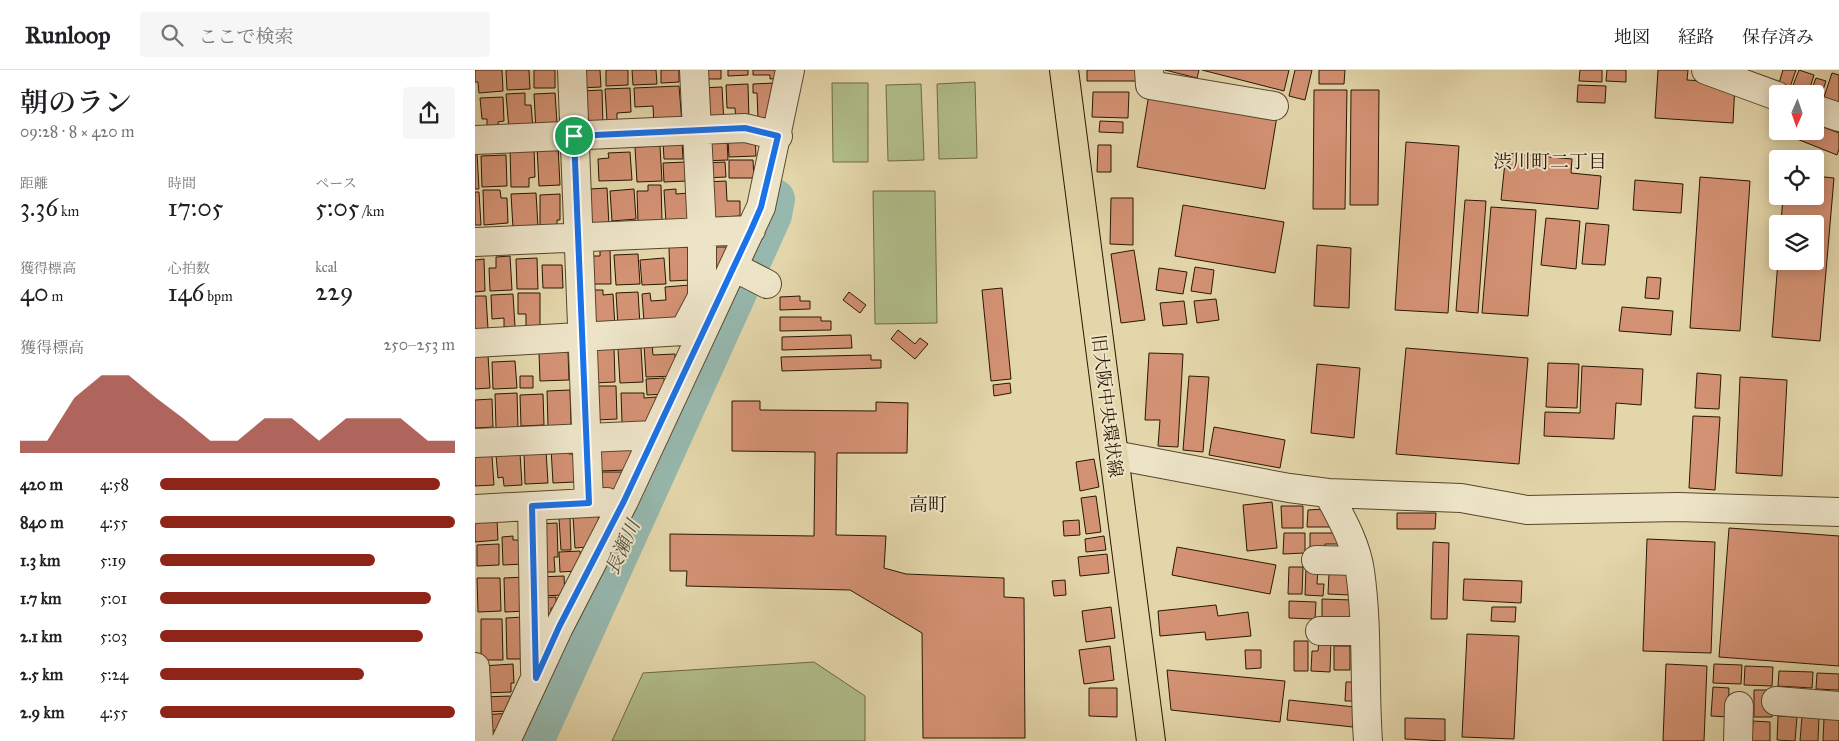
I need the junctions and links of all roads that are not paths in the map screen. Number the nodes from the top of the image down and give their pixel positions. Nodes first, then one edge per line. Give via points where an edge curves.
1 (572, 70) edge
2 (694, 70) edge
3 (790, 70) edge
4 (1064, 70) edge
5 (1149, 70) edge
6 (1706, 70) edge
7 (1769, 86) edge
8 (1274, 106) dead end
9 (1824, 112) edge
10 (1839, 117) edge
11 (697, 130) junction
12 (574, 136) junction
13 (778, 136) junction
14 (475, 140) edge
15 (751, 230) junction
16 (702, 232) junction
17 (578, 238) junction
18 (475, 242) edge
19 (582, 337) junction
20 (475, 343) edge
21 (655, 435) junction
22 (586, 438) junction
23 (475, 443) edge
24 (1113, 455) junction
25 (1328, 493) junction
26 (624, 501) junction
27 (589, 503) junction
28 (532, 506) junction
29 (475, 509) edge
30 (1839, 512) edge
31 (1316, 560) dead end
32 (1357, 561) junction
33 (1320, 631) dead end
34 (1363, 631) junction
35 (475, 667) edge
36 (536, 678) junction
37 (1776, 701) dead end
38 (1739, 706) dead end
39 (1839, 706) edge
40 (479, 741) edge
41 (506, 741) edge
42 (1151, 741) edge
43 (1368, 741) edge
44 (1738, 741) edge

1 - 12 street
2 - 11 street
3 - 13 street
4 - 24 main road, 旧大阪中央環状線
5 - 8 street via 1150,85
6 - 7 street
9 - 10 street
11 - 12 street
11 - 13 street via 745,128
11 - 16 street
12 - 14 street
12 - 17 street
13 - 15 street via 761,207
15 - 16 street
15 - 21 street via 748,274
16 - 17 street
16 - 19 street via 702,297 684,331
17 - 18 street
17 - 19 street
19 - 20 street
19 - 22 street
21 - 22 street
21 - 26 street
22 - 23 street
22 - 27 street
24 - 25 street
24 - 42 main road, 旧大阪中央環状線
25 - 30 street via 1461,498 1527,510 1678,506
25 - 32 street via 1351,540
26 - 27 street
26 - 36 street
27 - 28 street
28 - 29 street
28 - 36 street
31 - 32 street
32 - 34 street
33 - 34 street
34 - 43 street
35 - 40 street
36 - 41 street
37 - 39 street
38 - 44 street

